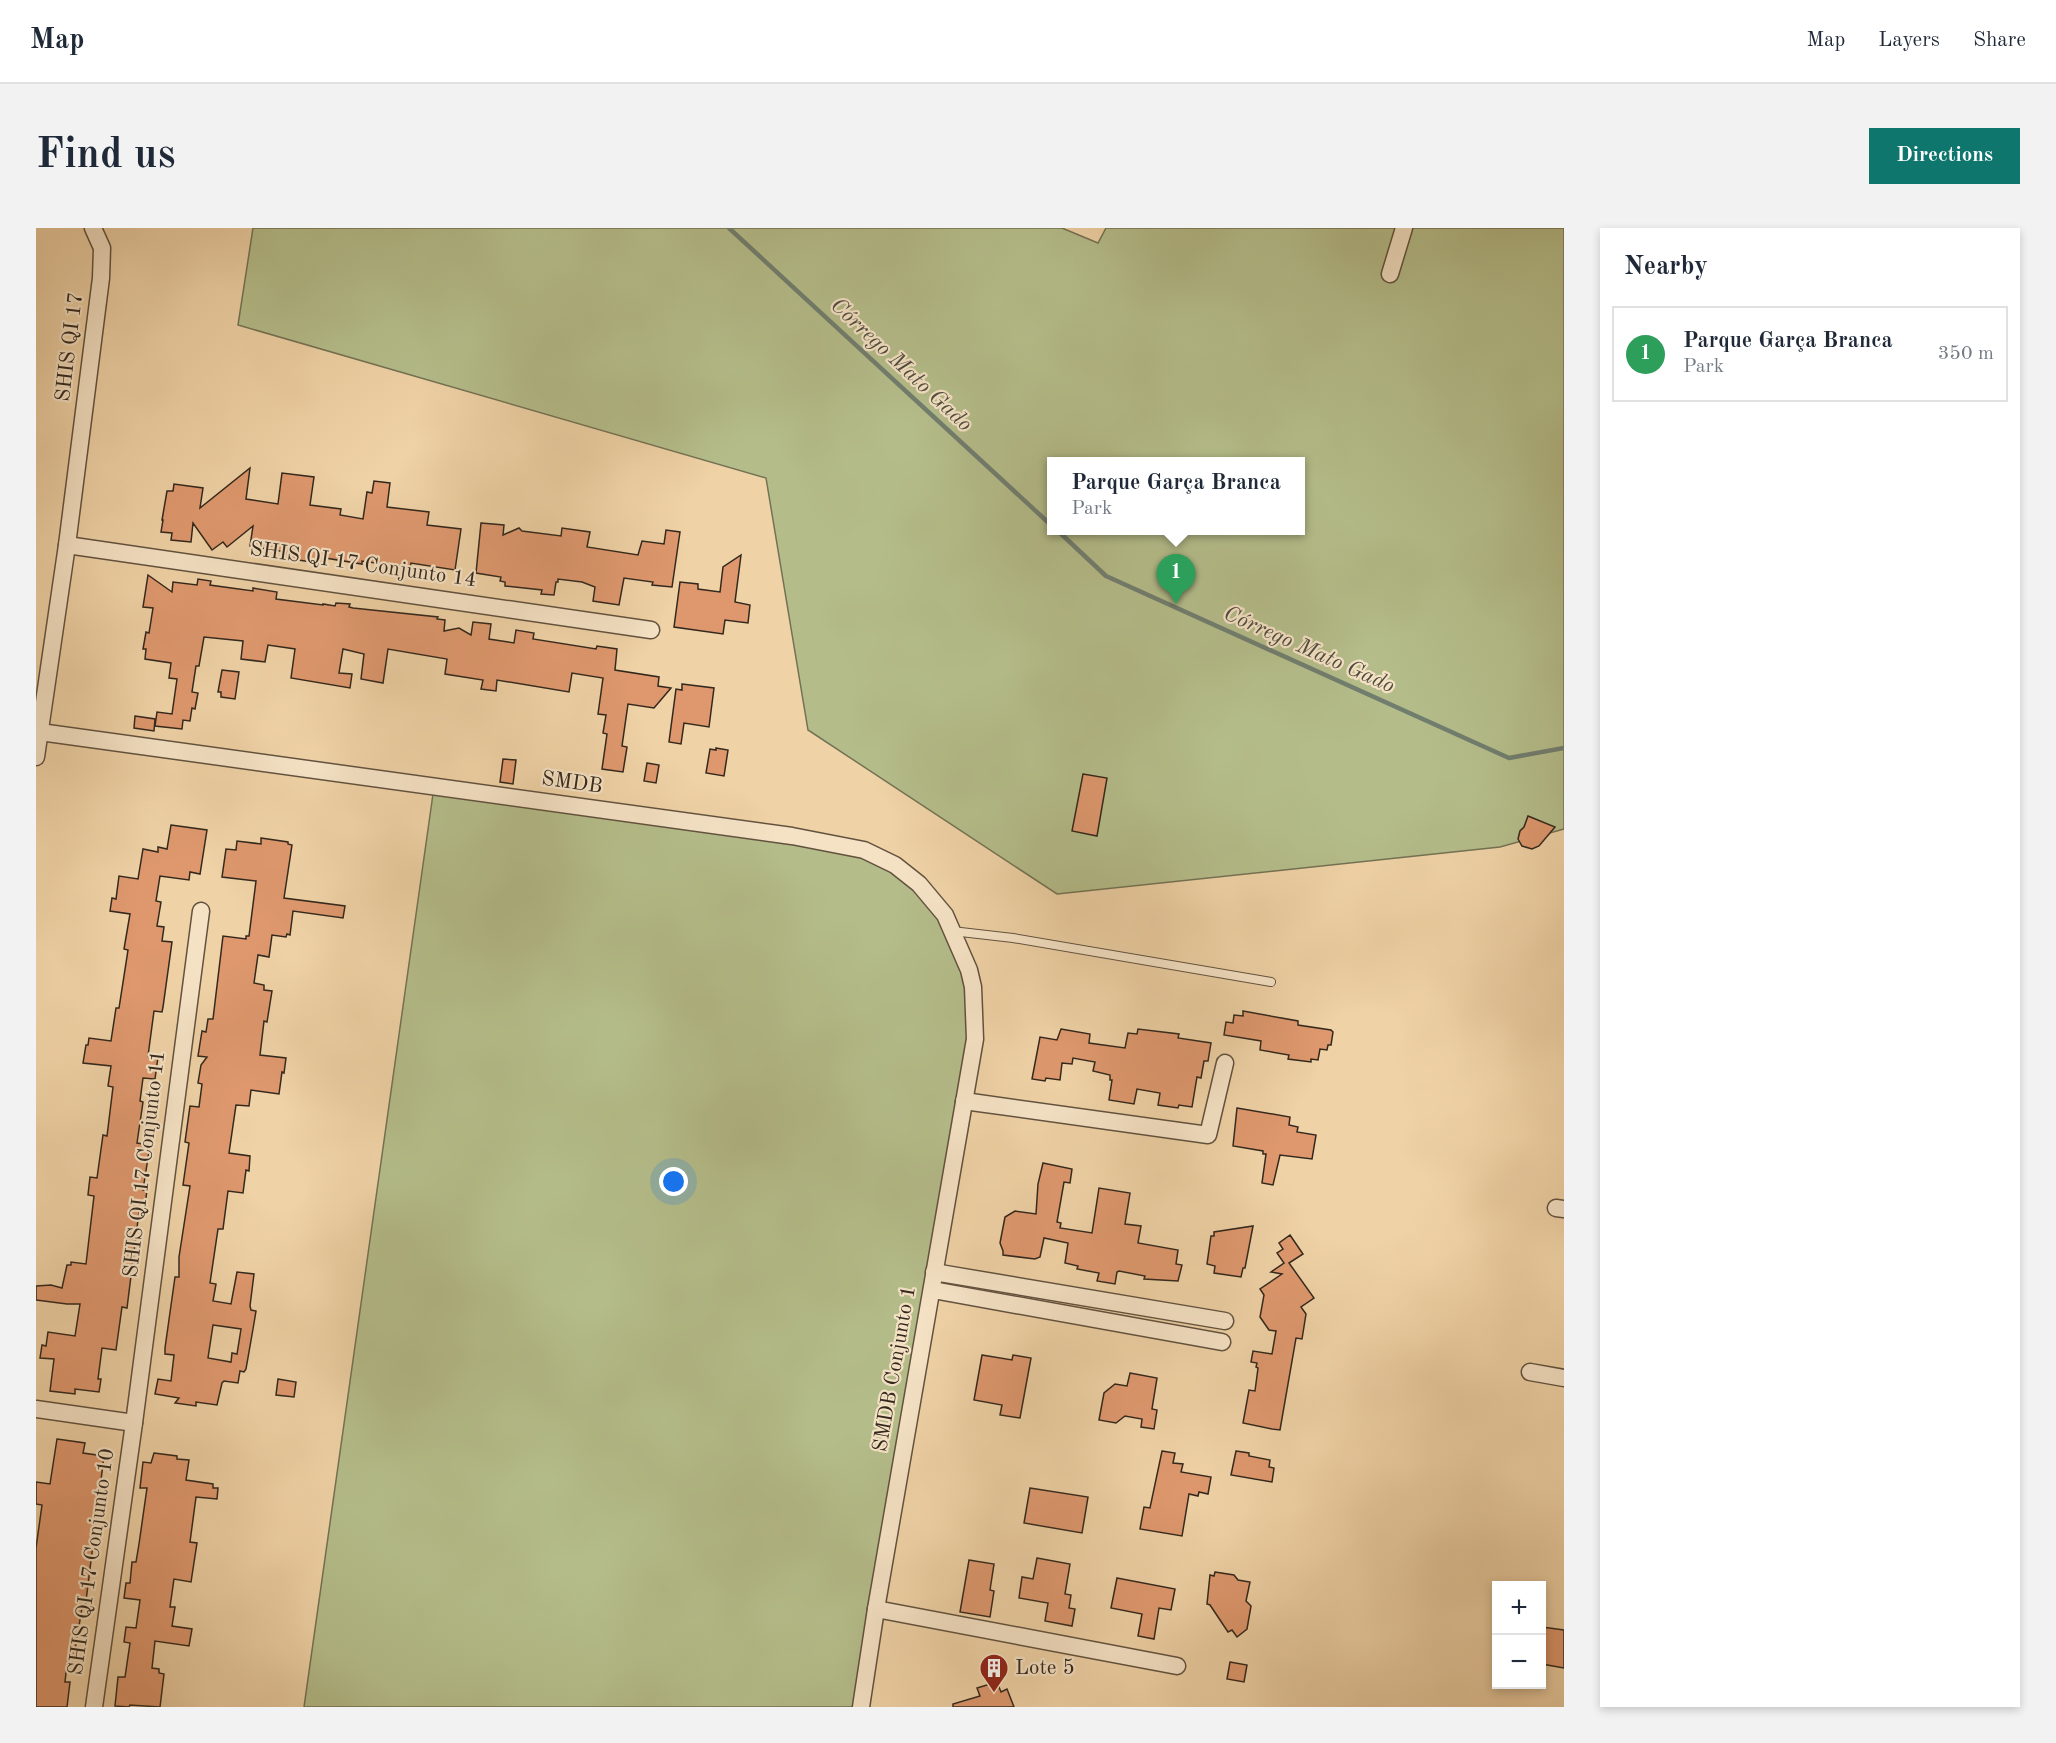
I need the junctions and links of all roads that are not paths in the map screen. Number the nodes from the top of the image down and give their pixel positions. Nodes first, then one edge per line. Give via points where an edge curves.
1 (93, 228) edge
2 (1404, 228) edge
3 (1390, 274) dead end
4 (68, 545) junction
5 (651, 630) dead end
6 (40, 732) junction
7 (36, 758) edge
8 (201, 911) dead end
9 (952, 931) junction
10 (1271, 982) dead end
11 (975, 1039) joint
12 (1225, 1063) dead end
13 (964, 1101) junction
14 (934, 1272) junction
15 (933, 1290) junction
16 (1225, 1321) dead end
17 (1222, 1342) dead end
18 (1530, 1372) dead end
19 (1564, 1378) edge
20 (36, 1409) edge
21 (134, 1423) junction
22 (876, 1610) junction
23 (1177, 1666) dead end
24 (94, 1707) edge
25 (861, 1707) edge

1 - 4 street, SHIS QI 17 via 102,248 101,278
2 - 3 street
4 - 5 street, SHIS QI 17 Conjunto 14
4 - 6 street, SHIS QI 17
6 - 7 street, SHIS QI 17
6 - 9 street, SMDB via 792,836 864,850 919,884 945,915
8 - 21 street, SHIS QI 17 Conjunto 11
9 - 10 lane
9 - 11 street, SMDB via 973,987
11 - 13 street, SMDB Conjunto 1
12 - 13 street via 1208,1135
13 - 14 street, SMDB Conjunto 1
14 - 15 street, SMDB Conjunto 1
14 - 16 street
15 - 17 street
15 - 22 street, SMDB Conjunto 1
18 - 19 street
20 - 21 street
21 - 24 street, SHIS QI 17 Conjunto 10
22 - 23 street
22 - 25 street, SMDB Conjunto 1

